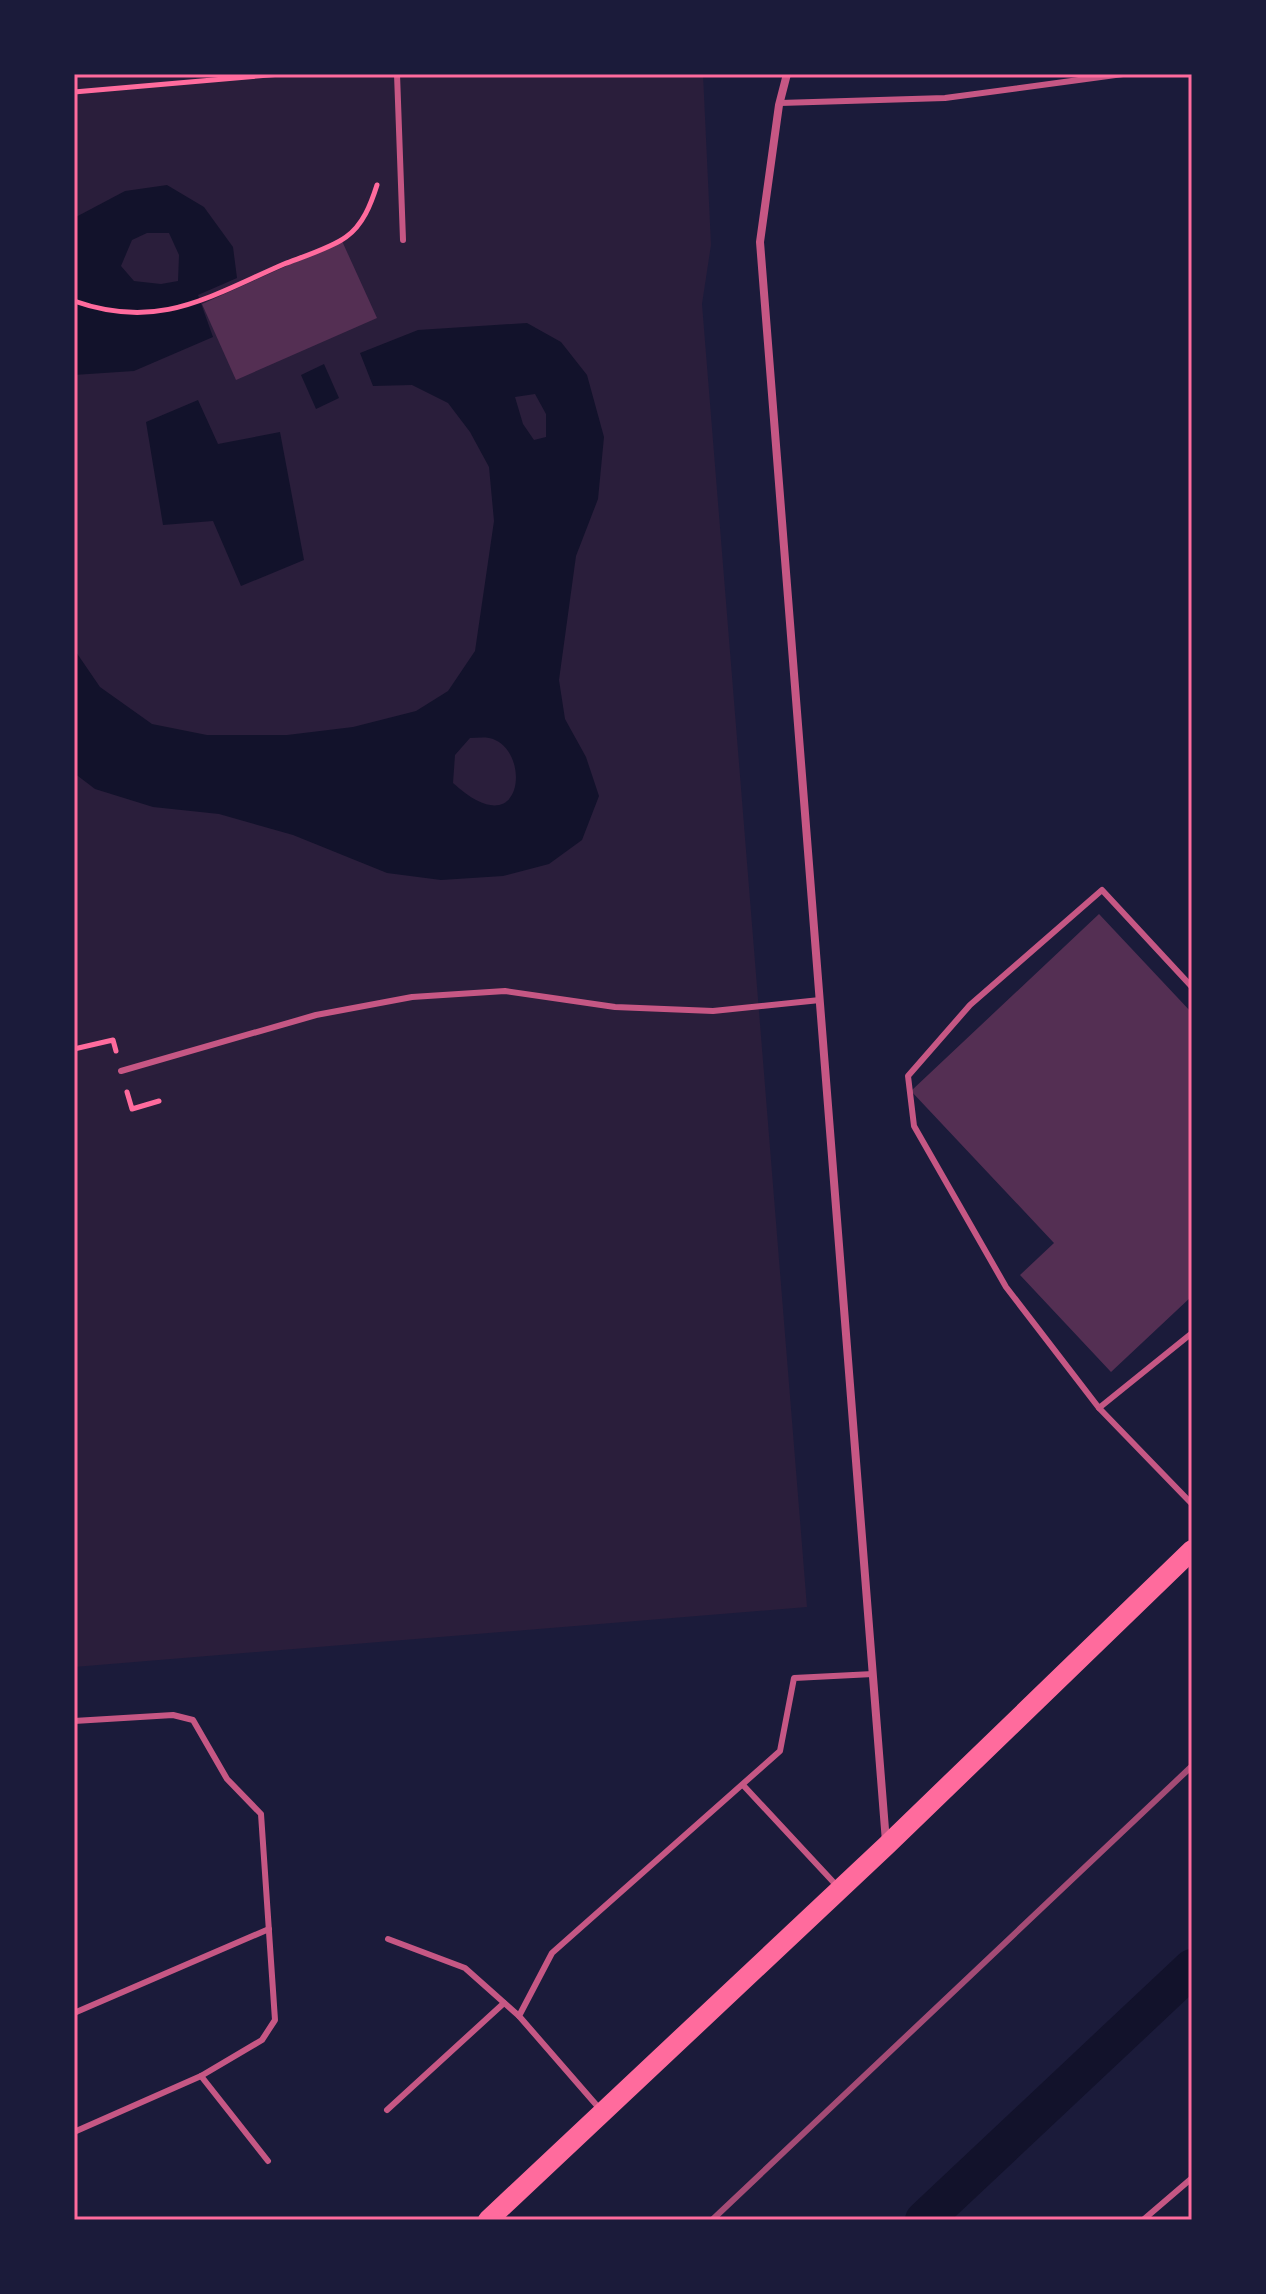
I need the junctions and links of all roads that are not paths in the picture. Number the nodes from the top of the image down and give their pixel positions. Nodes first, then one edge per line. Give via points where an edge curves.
1 (397, 74) edge
2 (787, 74) edge
3 (1123, 74) edge
4 (780, 103) junction
5 (403, 240) dead end
6 (1192, 987) edge
7 (820, 1000) junction
8 (121, 1071) dead end
9 (1192, 1333) edge
10 (1099, 1408) junction
11 (1192, 1504) edge
12 (1192, 1550) edge
13 (873, 1674) junction
14 (74, 1721) edge
15 (743, 1785) junction
16 (887, 1845) junction
17 (840, 1889) junction
18 (269, 1929) junction
19 (388, 1939) dead end
20 (504, 2003) junction
21 (74, 2013) edge
22 (519, 2016) junction
23 (201, 2076) junction
24 (387, 2110) dead end
25 (603, 2112) junction
26 (74, 2132) edge
27 (268, 2161) dead end
28 (1192, 2178) edge
29 (488, 2220) edge
30 (1143, 2220) edge

1 - 5 lane
2 - 4 street
3 - 4 lane via 945,98
4 - 7 street via 760,242
6 - 10 lane via 1102,890 970,1005 908,1076 914,1126 921,1140 1006,1287
7 - 8 lane via 713,1011 615,1007 505,991 412,997 316,1015
7 - 13 street
9 - 10 lane
10 - 11 lane
12 - 16 main road
13 - 15 lane via 794,1678 780,1751
13 - 16 street
14 - 18 lane via 173,1715 193,1720 227,1779 261,1814
15 - 17 lane
15 - 22 lane via 552,1953
16 - 17 main road
17 - 25 main road
18 - 21 lane
18 - 23 lane via 275,2020 262,2040
19 - 20 lane via 465,1968
20 - 22 lane
20 - 24 lane
22 - 25 lane
23 - 26 lane
23 - 27 lane
25 - 29 main road
28 - 30 lane

